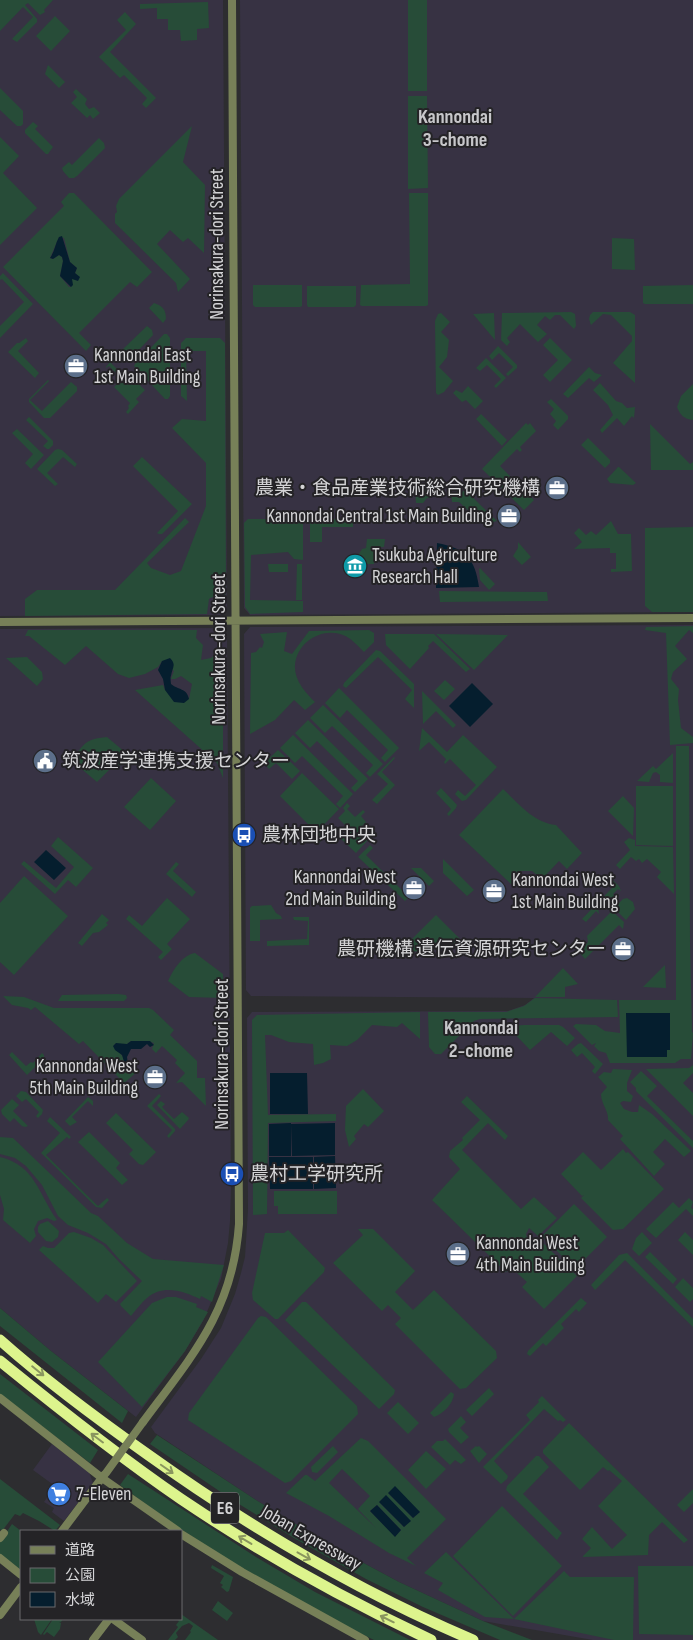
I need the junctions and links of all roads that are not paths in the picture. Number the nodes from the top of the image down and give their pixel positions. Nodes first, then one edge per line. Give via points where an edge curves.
1 (232, 0) edge
2 (693, 618) edge
3 (236, 621) junction
4 (0, 622) edge
5 (0, 1340) edge
6 (0, 1361) edge
7 (0, 1398) edge
8 (104, 1475) junction
9 (63, 1530) edge
10 (177, 1530) edge
11 (182, 1535) edge
12 (0, 1558) edge
13 (20, 1574) edge
14 (20, 1587) edge
15 (0, 1615) edge
16 (110, 1620) edge
17 (112, 1620) edge
18 (93, 1640) edge
19 (142, 1640) edge
20 (365, 1640) edge
21 (432, 1640) edge
22 (473, 1640) edge

1 - 3 street, Norinsakura-dori Street
2 - 3 street
3 - 4 street
3 - 8 street, Norinsakura-dori Street, bridge via 237,1244 230,1280 215,1319 194,1353
5 -> 22 highway, Joban Expressway / E6 via 119,1434 238,1516 351,1582
21 -> 6 highway, Joban Expressway / E6 via 343,1597 230,1531 110,1448
7 - 8 street
8 - 9 street, Norinsakura-dori Street
8 - 10 street
11 - 20 street
12 - 13 street
14 - 15 street
16 - 18 street
17 - 19 street

